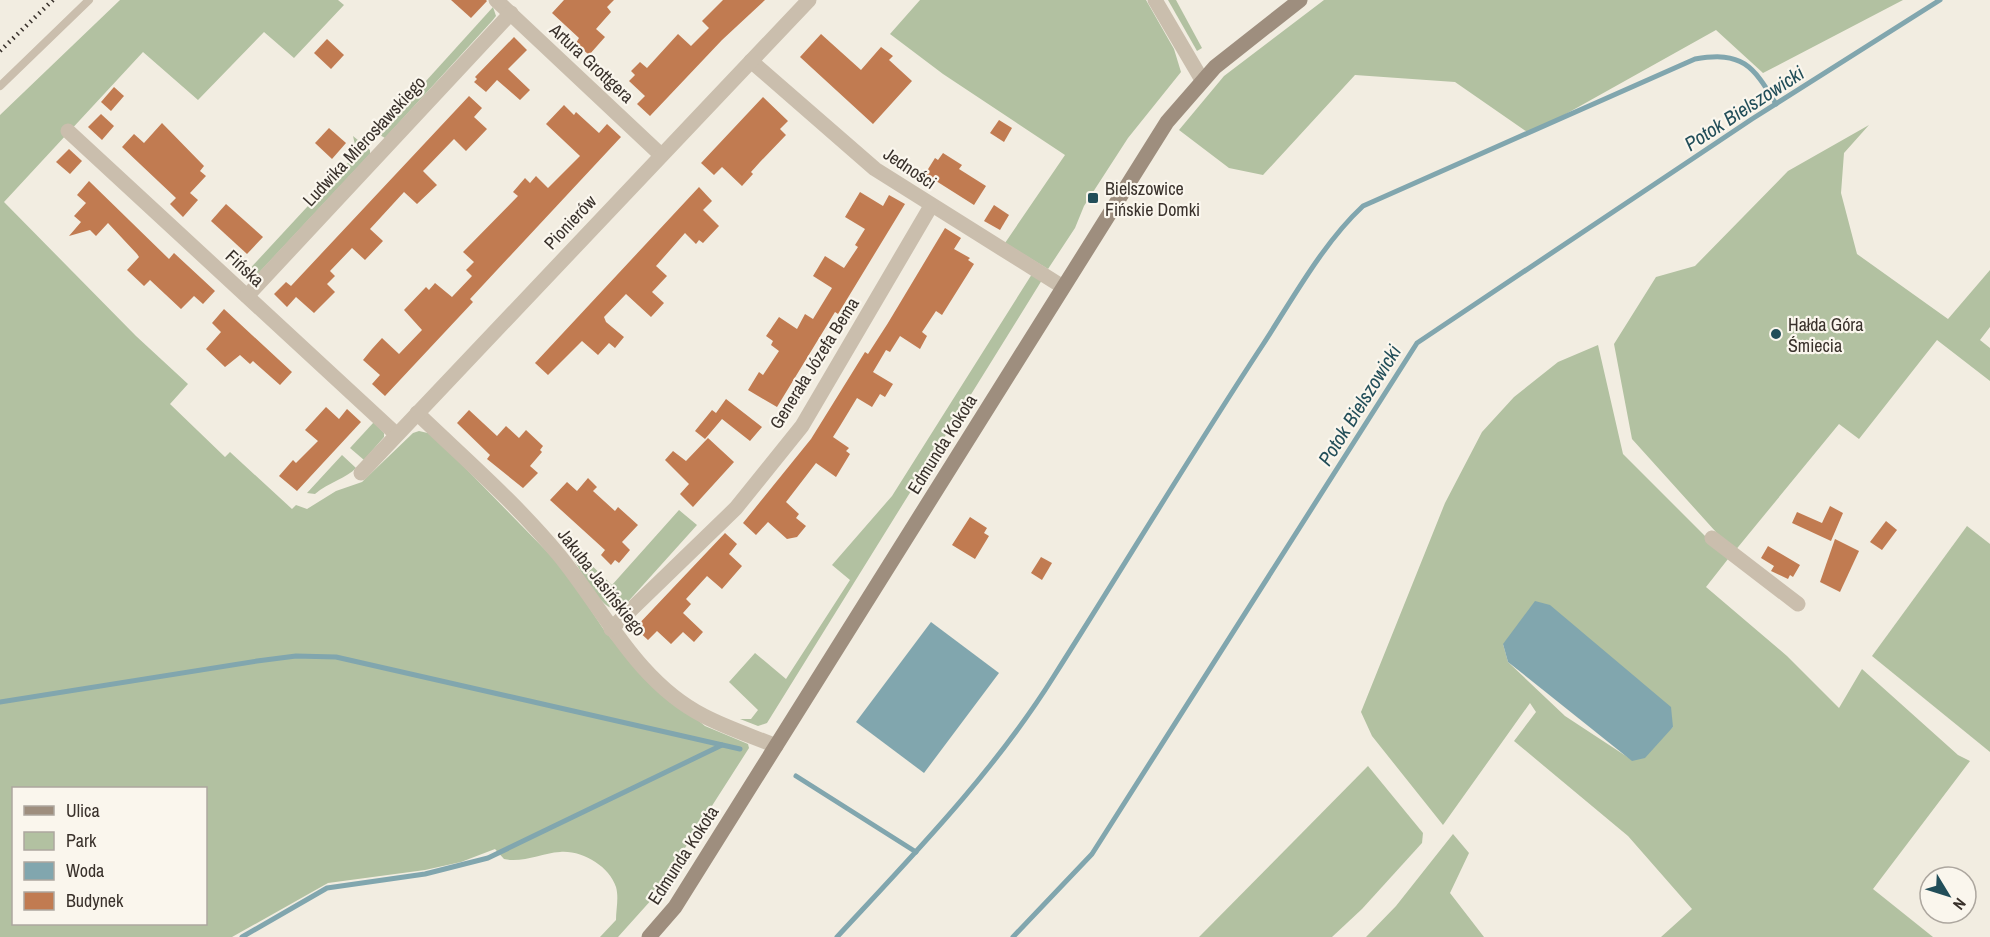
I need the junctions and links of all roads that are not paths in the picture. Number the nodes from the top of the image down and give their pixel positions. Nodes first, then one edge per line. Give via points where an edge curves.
1 (89, 0) edge
2 (496, 0) edge
3 (809, 0) edge
4 (1155, 0) edge
5 (1300, 0) edge
6 (511, 13) junction
7 (751, 61) junction
8 (1202, 80) junction
9 (0, 86) edge
10 (68, 131) dead end
11 (661, 155) junction
12 (931, 206) junction
13 (1063, 287) junction
14 (247, 296) junction
15 (417, 413) junction
16 (396, 434) junction
17 (361, 473) dead end
18 (1712, 538) dead end
19 (1798, 604) dead end
20 (611, 629) junction
21 (776, 746) junction
22 (649, 937) edge

1 - 9 lane
2 - 6 street, Artura Grottgera
3 - 7 street, Pionierów
4 - 8 street
5 - 8 street, Edmunda Kokota
6 - 11 street, Artura Grottgera
6 - 14 street, Ludwika Mierosławskiego
7 - 11 street, Pionierów
7 - 12 street, Jedności via 875,169
8 - 13 street, Edmunda Kokota via 1161,131
10 - 14 street, Fińska
11 - 15 street, Pionierów
12 - 13 street, Jedności
12 - 20 street, Generała Józefa Bema via 802,426 736,508
13 - 21 street, Edmunda Kokota
14 - 16 street, Fińska
15 - 16 street, Pionierów
15 - 20 street, Jakuba Jasińskiego via 522,513 560,556
16 - 17 street, Pionierów
18 - 19 street
20 - 21 street, Jakuba Jasińskiego via 662,686 703,716
21 - 22 street, Edmunda Kokota via 675,908

